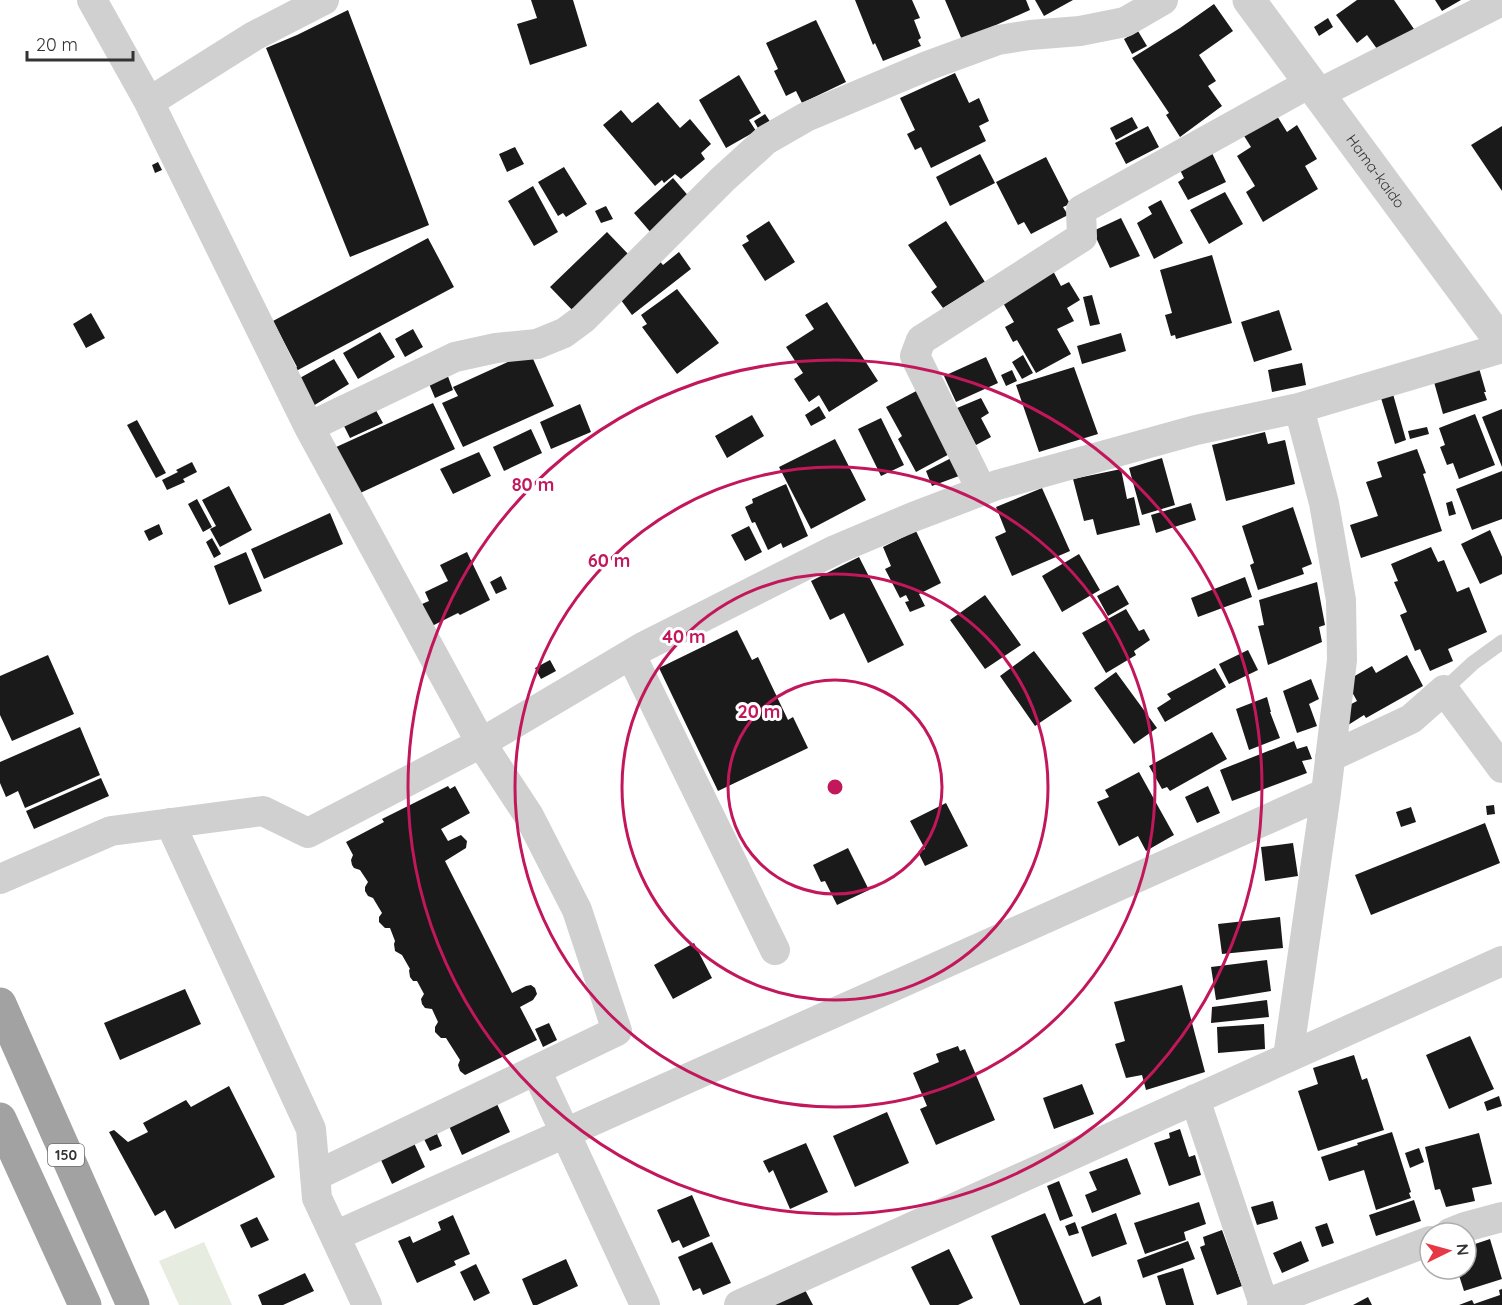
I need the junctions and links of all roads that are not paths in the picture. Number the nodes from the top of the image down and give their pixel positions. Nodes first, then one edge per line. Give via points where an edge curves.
1 (92, 0) edge
2 (324, 0) edge
3 (1163, 0) edge
4 (1249, 0) edge
5 (1502, 1) edge
6 (1314, 88) junction
7 (149, 102) junction
8 (1502, 346) edge
9 (1299, 408) junction
10 (309, 427) junction
11 (982, 490) junction
12 (1502, 642) edge
13 (631, 655) junction
14 (1444, 690) junction
15 (482, 743) junction
16 (1330, 757) junction
17 (1502, 768) edge
18 (1326, 793) junction
19 (171, 823) junction
20 (0, 879) edge
21 (775, 950) dead end
22 (1502, 961) edge
23 (0, 1004) edge
24 (1288, 1057) junction
25 (536, 1070) junction
26 (1195, 1099) junction
27 (0, 1119) edge
28 (564, 1133) junction
29 (315, 1176) junction
30 (1502, 1217) edge
31 (1478, 1223) edge
32 (335, 1236) junction
33 (1418, 1245) edge
34 (85, 1305) edge
35 (133, 1305) edge
36 (366, 1305) edge
37 (645, 1305) edge
38 (739, 1305) edge
39 (1263, 1305) edge

1 - 7 street
2 - 7 street via 254,36
3 - 10 street via 1125,22 998,40 806,117 766,140 583,320 564,333 537,344 455,357
4 - 6 street, Hama-kaido
5 - 6 street
6 - 8 street, Hama-kaido
6 - 11 street via 1081,210 1082,237 921,340 915,356
7 - 10 street
8 - 9 street
9 - 11 street via 1196,430
9 - 16 street via 1324,503 1341,600 1342,660
10 - 15 street
11 - 13 street via 835,550
12 - 14 lane
13 - 15 street
13 - 21 street
14 - 16 street via 1411,719
14 - 17 street
15 - 19 street via 308,833 263,811
15 - 25 street via 530,816 577,910 617,1031
16 - 18 street
18 - 24 street
18 - 28 street
19 - 20 street via 111,831
19 - 29 street via 311,1129
22 - 24 street
23 - 35 highway, 150
24 - 26 street
25 - 28 street
25 - 29 street
26 - 38 street
26 - 39 street
27 - 34 highway
28 - 32 street
28 - 37 street
29 - 32 street via 317,1198
30 - 31 street
32 - 36 street
33 - 39 street

